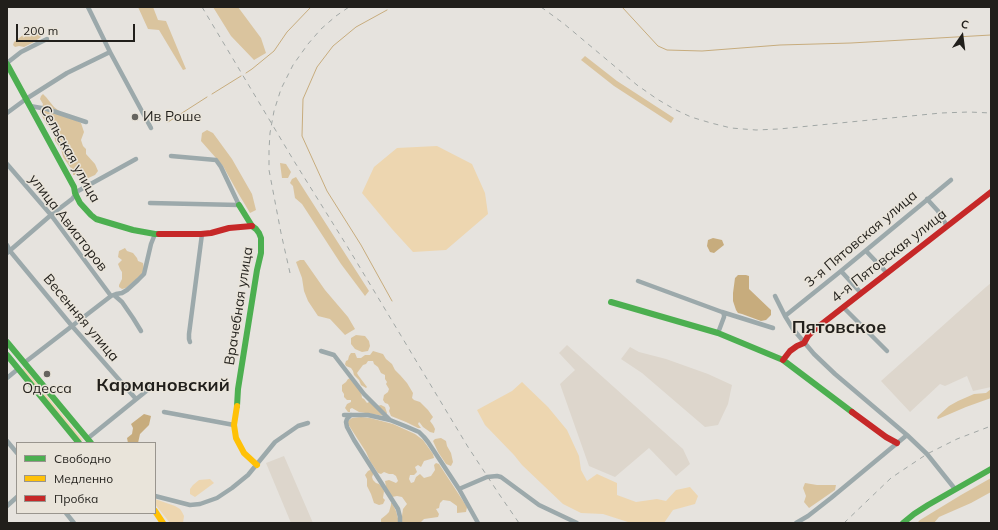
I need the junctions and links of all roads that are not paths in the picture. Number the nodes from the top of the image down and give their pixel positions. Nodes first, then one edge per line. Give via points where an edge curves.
1 (88, 7) edge
2 (47, 39) dead end
3 (110, 52) junction
4 (7, 64) edge
5 (26, 99) junction
6 (30, 106) junction
7 (7, 113) edge
8 (86, 122) dead end
9 (150, 128) dead end
10 (171, 156) dead end
11 (136, 159) dead end
12 (7, 164) edge
13 (950, 180) dead end
14 (991, 192) edge
15 (76, 193) junction
16 (927, 199) junction
17 (150, 203) dead end
18 (239, 205) junction
19 (51, 215) junction
20 (252, 226) junction
21 (947, 226) junction
22 (155, 234) junction
23 (202, 234) junction
24 (7, 245) edge
25 (866, 251) junction
26 (9, 252) edge
27 (841, 271) junction
28 (887, 273) junction
29 (638, 281) dead end
30 (861, 293) junction
31 (112, 295) junction
32 (775, 296) dead end
33 (611, 302) dead end
34 (843, 307) junction
35 (722, 312) junction
36 (785, 316) junction
37 (72, 326) junction
38 (773, 328) dead end
39 (141, 331) dead end
40 (718, 333) junction
41 (7, 342) edge
42 (190, 342) dead end
43 (804, 343) junction
44 (321, 351) dead end
45 (887, 352) dead end
46 (7, 355) edge
47 (783, 360) junction
48 (24, 363) junction
49 (18, 368) junction
50 (7, 378) edge
51 (155, 384) dead end
52 (136, 399) junction
53 (164, 412) dead end
54 (344, 415) dead end
55 (351, 415) junction
56 (390, 420) junction
57 (308, 423) dead end
58 (234, 425) junction
59 (907, 435) junction
60 (7, 441) edge
61 (78, 442) edge
62 (87, 442) edge
63 (897, 443) junction
64 (16, 452) edge
65 (257, 465) junction
66 (991, 470) edge
67 (459, 489) junction
68 (955, 489) junction
69 (156, 496) edge
70 (16, 499) edge
71 (7, 506) edge
72 (156, 512) edge
73 (67, 514) edge
74 (153, 514) edge
75 (400, 517) junction
76 (74, 523) edge
77 (163, 523) edge
78 (400, 523) edge
79 (404, 523) edge
80 (478, 523) edge
81 (577, 523) edge
82 (796, 523) edge
83 (903, 523) edge

1 - 3 street
2 - 4 street via 21,52
3 - 5 street via 67,73
3 - 9 street
4 - 5 street, Сельская улица
5 - 6 street, Сельская улица
5 - 7 street
6 - 8 street
6 - 15 street, Сельская улица
10 - 18 street via 216,160
11 - 15 street
12 - 19 street, улица Авиаторов
13 - 16 street, 3-я Пятовская улица
14 - 21 street, 4-я Пятовская улица
15 - 19 street
15 - 22 street, Сельская улица via 80,203 96,218
16 - 21 street
16 - 25 street, 3-я Пятовская улица
17 - 18 street
18 - 20 street
19 - 26 street
19 - 31 street, улица Авиаторов
20 - 23 street, Сельская улица
20 - 58 street, Врачебная улица via 261,238 261,253
21 - 28 street, 4-я Пятовская улица
22 - 23 street, Сельская улица
22 - 31 street via 144,274 122,293
23 - 42 street via 188,334
24 - 26 street, Весенняя улица
25 - 27 street, 3-я Пятовская улица
25 - 28 street
26 - 37 street, Весенняя улица
27 - 30 street
27 - 36 street, 3-я Пятовская улица
28 - 30 street, 4-я Пятовская улица
29 - 35 street
30 - 34 street, 4-я Пятовская улица
31 - 37 street
31 - 39 street, улица Авиаторов via 122,302
32 - 36 street
33 - 40 street
34 - 43 street, 4-я Пятовская улица via 814,330
34 - 45 street
35 - 38 street
35 - 40 street via 724,317
36 - 43 street
37 - 48 street
37 - 52 street, Весенняя улица
40 - 47 street
41 - 48 street
43 - 47 street, 4-я Пятовская улица via 790,351
43 - 59 street via 835,374
44 - 56 street via 334,355 364,394
46 - 49 street
47 - 63 street via 870,426
48 - 49 street
48 - 62 street
49 - 50 street
49 - 61 street
51 - 52 street
52 - 62 street
53 - 58 street
54 - 55 street
55 - 56 street
55 - 75 street via 347,419 347,426 398,509
56 - 67 street via 419,432
57 - 65 street via 298,426 275,442
58 - 65 street, Врачебная улица via 236,438 244,453
59 - 63 street
59 - 68 street via 927,454
60 - 64 street
63 - 82 street via 831,498
65 - 69 street via 232,488 217,498 200,504 182,504
66 - 68 street
67 - 80 street
67 - 81 street via 487,477 502,477 539,505
68 - 83 street
70 - 71 street
72 - 77 street
73 - 76 street
74 - 77 street
75 - 78 street
75 - 79 street

